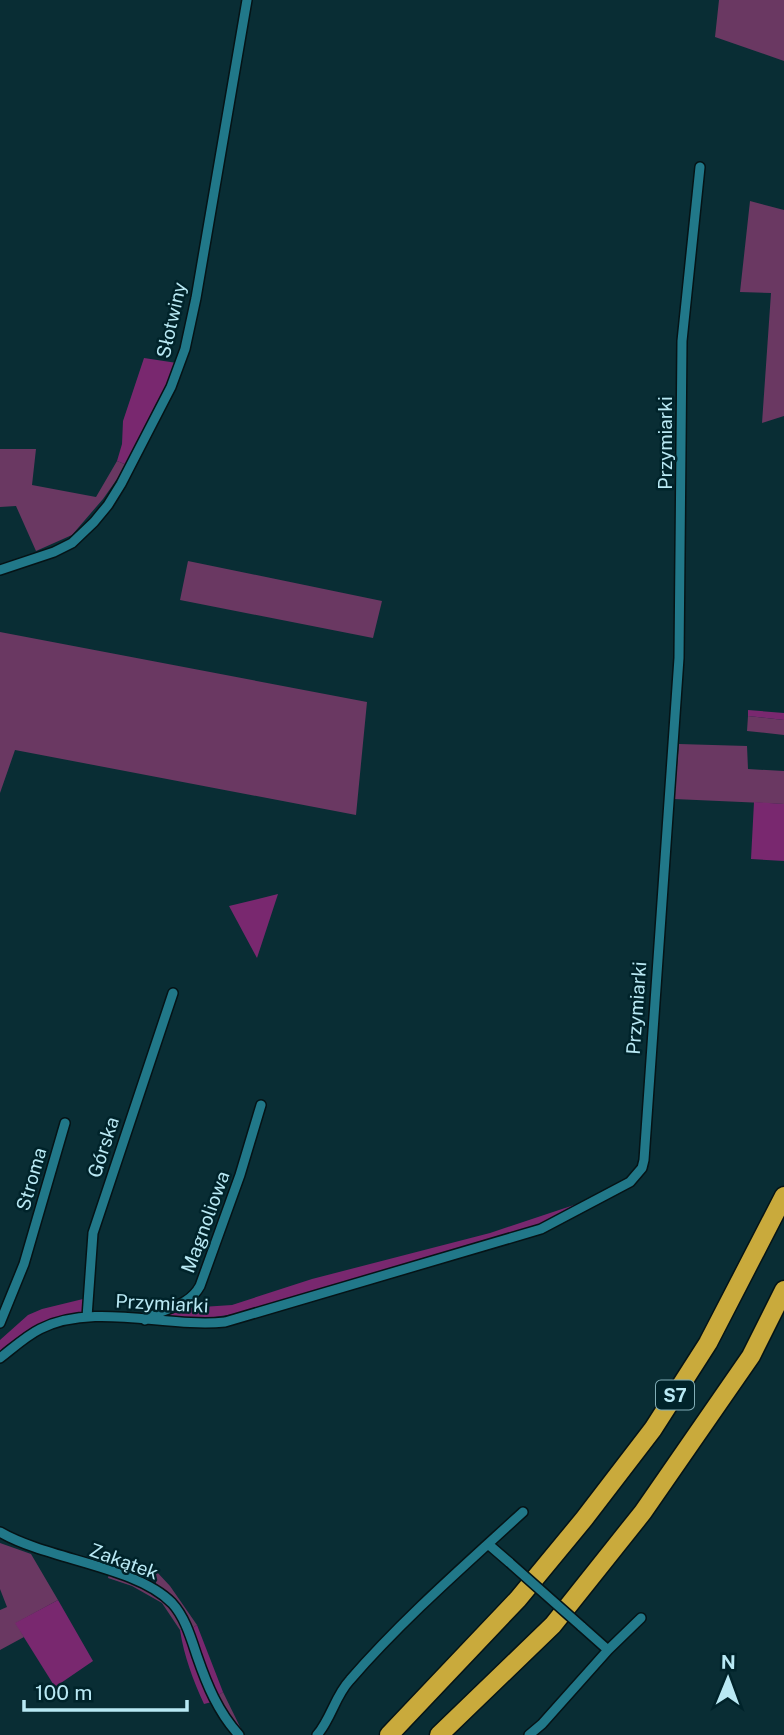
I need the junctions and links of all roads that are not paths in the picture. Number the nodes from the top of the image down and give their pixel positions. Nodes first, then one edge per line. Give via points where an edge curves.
1 (247, 0) edge
2 (700, 167) dead end
3 (0, 570) edge
4 (173, 993) dead end
5 (261, 1105) dead end
6 (65, 1123) dead end
7 (784, 1196) edge
8 (784, 1290) edge
9 (87, 1317) junction
10 (145, 1320) junction
11 (0, 1323) edge
12 (0, 1358) edge
13 (523, 1513) dead end
14 (0, 1532) edge
15 (488, 1544) junction
16 (641, 1618) dead end
17 (608, 1650) junction
18 (239, 1735) edge
19 (317, 1735) edge
20 (389, 1735) edge
21 (439, 1735) edge
22 (529, 1735) edge

1 - 3 street, Słotwiny via 196,298 171,387 121,484 94,522 63,548
2 - 10 street, Przymiarki via 682,341 679,658 642,1168 631,1182 541,1228 225,1322
4 - 9 street, Górska via 93,1233
5 - 10 street, Magnoliowa via 196,1294
6 - 11 street, Stroma via 24,1264
7 - 20 highway, S7 via 708,1343 653,1429 517,1599
8 - 21 highway, S7 via 751,1356 643,1512 553,1625
9 - 10 street, Przymiarki
9 - 12 street, Przymiarki via 39,1329
13 - 15 street
14 - 18 street, Zakątek via 35,1549 159,1592 174,1605 187,1628 214,1699
15 - 17 street, bridge
15 - 19 street via 347,1683
16 - 17 street
17 - 22 street

